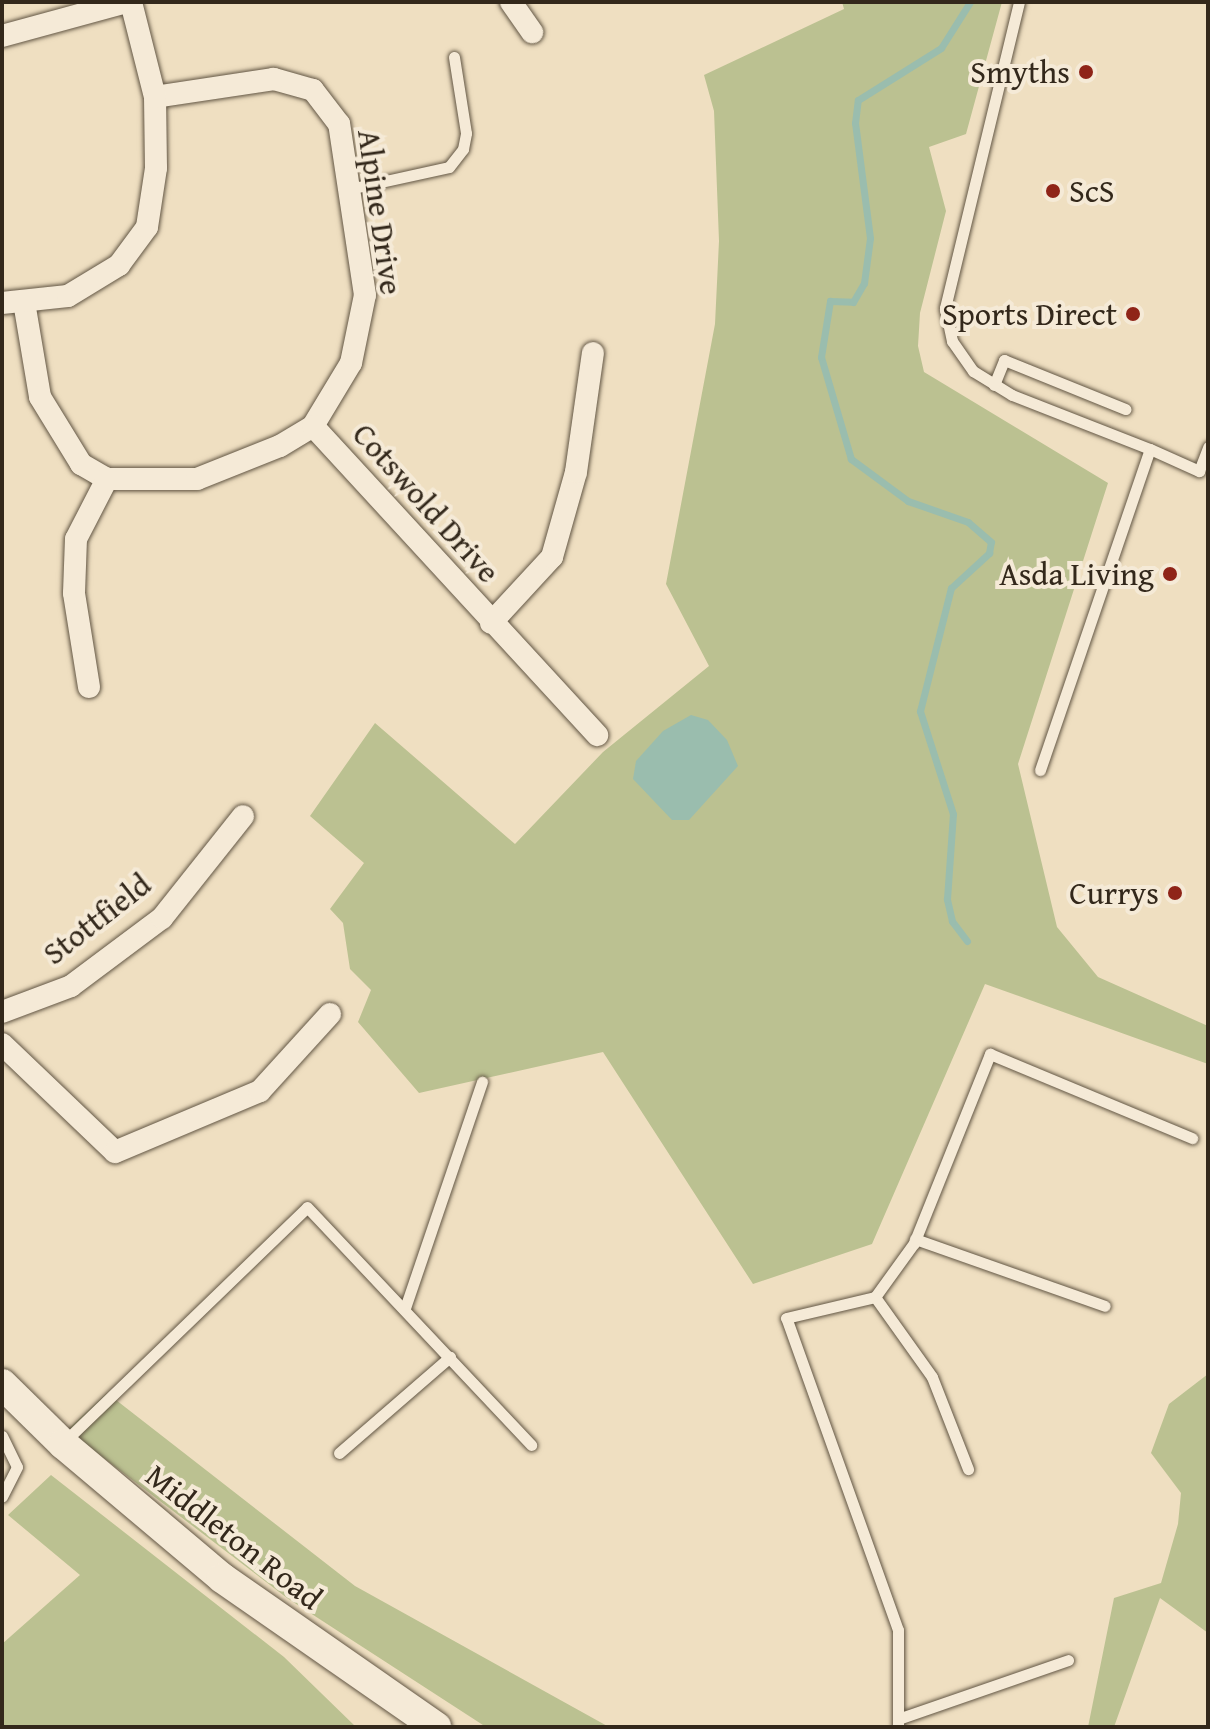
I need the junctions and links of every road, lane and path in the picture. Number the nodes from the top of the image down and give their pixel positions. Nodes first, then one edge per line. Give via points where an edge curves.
1 (128, 2) edge
2 (511, 2) edge
3 (1019, 2) edge
4 (532, 32) dead end
5 (2, 36) edge
6 (454, 57) dead end
7 (155, 97) junction
8 (349, 189) junction
9 (13, 303) edge
10 (593, 353) dead end
11 (994, 385) junction
12 (1125, 409) dead end
13 (313, 426) junction
14 (1208, 447) edge
15 (1150, 449) junction
16 (107, 479) junction
17 (491, 623) junction
18 (89, 687) dead end
19 (597, 735) dead end
20 (1040, 770) dead end
21 (243, 816) dead end
22 (2, 1012) edge
23 (330, 1014) dead end
24 (2, 1044) edge
25 (482, 1082) dead end
26 (1192, 1138) dead end
27 (915, 1239) junction
28 (875, 1297) junction
29 (1105, 1306) dead end
30 (405, 1308) junction
31 (450, 1357) junction
32 (2, 1384) edge
33 (2, 1436) edge
34 (63, 1444) junction
35 (531, 1445) dead end
36 (339, 1453) dead end
37 (968, 1469) dead end
38 (2, 1496) edge
39 (1068, 1660) dead end
40 (898, 1723) edge
41 (436, 1727) edge

1 - 5 street
1 - 7 street
2 - 4 street
3 - 11 lane via 945,308 952,341 973,371
6 - 8 lane via 466,133 463,149 449,167
7 - 8 street, Alpine Drive via 274,79 313,90 339,124
7 - 9 street via 156,168 147,227 119,265 68,296
8 - 13 street, Alpine Drive via 365,295 351,363
9 - 16 street via 40,397 81,464
10 - 17 street, Cotswold Drive via 576,472 552,557
11 - 12 lane via 1004,360
11 - 15 lane
13 - 16 street, Alpine Drive via 280,446 197,479
13 - 17 street, Cotswold Drive
14 - 15 lane via 1199,471
15 - 20 lane
16 - 18 street via 76,539 74,593
17 - 19 street, Cotswold Drive
21 - 22 street, Stottfield via 162,918 71,986
23 - 24 street via 260,1091 115,1152
25 - 30 lane
26 - 27 lane via 990,1054
27 - 28 lane
27 - 29 lane
28 - 37 lane via 932,1377
28 - 40 lane via 786,1318 898,1630
30 - 31 lane
30 - 34 lane via 307,1207
31 - 35 lane
31 - 36 lane
32 - 34 main road, Middleton Road
33 - 38 lane via 17,1467
34 - 41 main road, Middleton Road via 275,1618
39 - 40 lane

